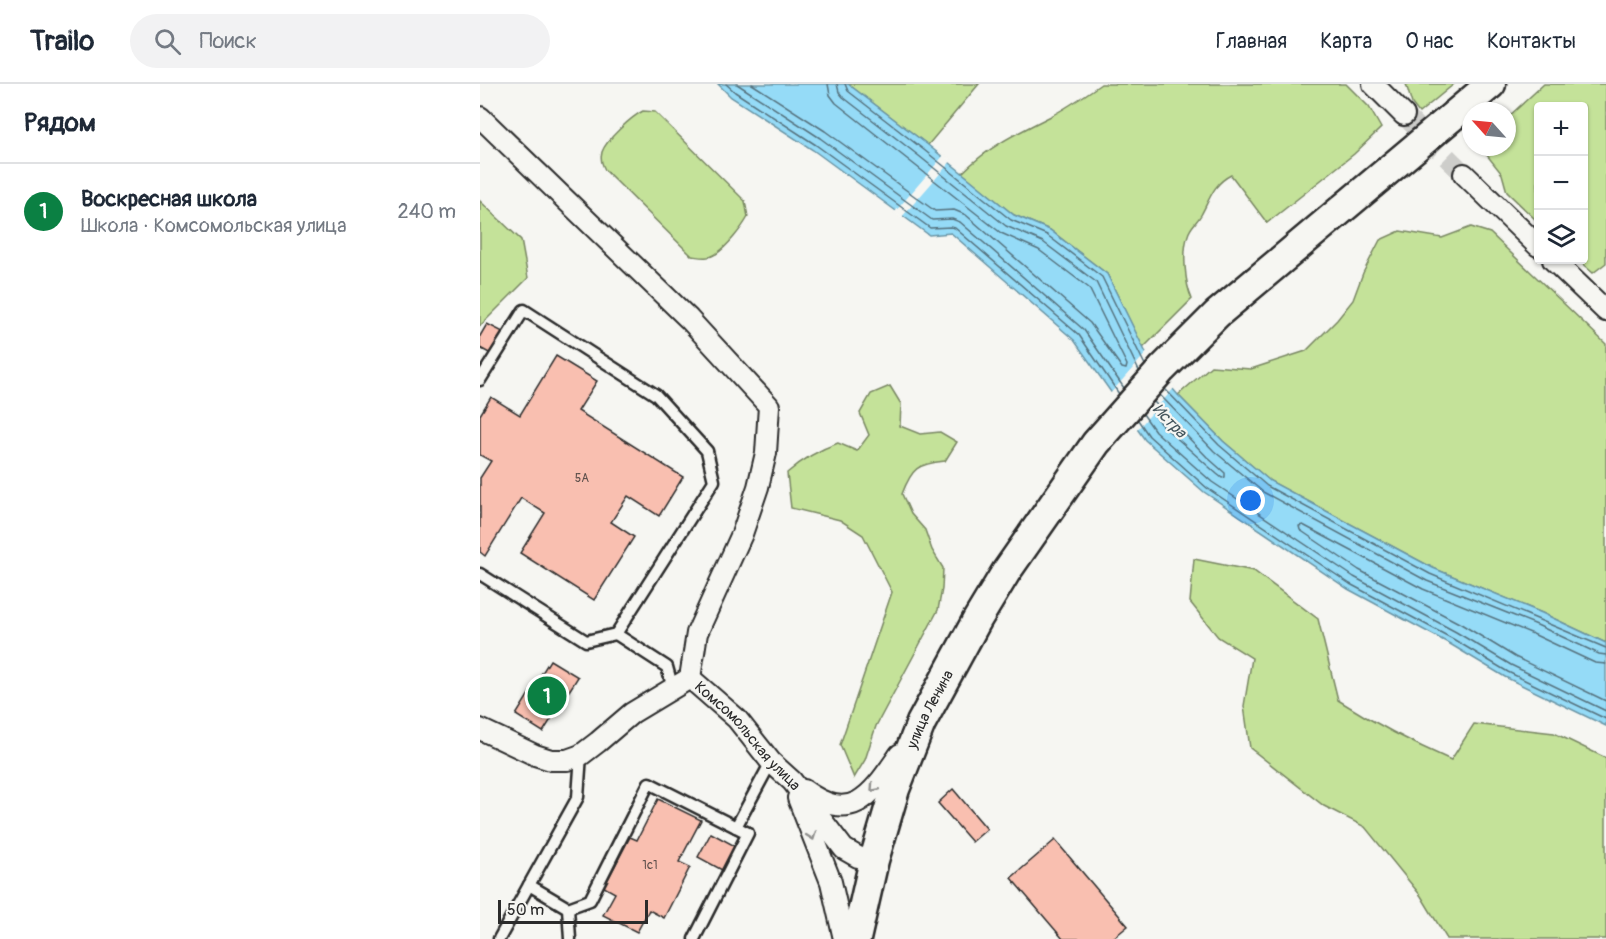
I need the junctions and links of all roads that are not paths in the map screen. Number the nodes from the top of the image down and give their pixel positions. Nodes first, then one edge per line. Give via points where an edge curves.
1 (1373, 84) edge
2 (1491, 84) edge
3 (1404, 115) tunnel mouth
4 (480, 117) edge
5 (1464, 174) tunnel mouth
6 (1534, 241) edge
7 (1557, 264) edge
8 (1606, 311) edge
9 (480, 380) edge
10 (480, 574) edge
11 (616, 634) junction
12 (690, 678) junction
13 (673, 689) junction
14 (921, 723) junction
15 (480, 729) edge
16 (580, 755) junction
17 (771, 762) junction
18 (792, 781) junction
19 (735, 827) junction
20 (874, 860) junction
21 (529, 885) junction
22 (568, 908) junction
23 (499, 939) edge
24 (570, 939) edge
25 (694, 939) edge
26 (844, 939) edge
27 (856, 939) edge

1 - 3 street
2 - 14 main road, улица Ленина via 1216,314 1162,369 1096,443 1052,503 976,621
4 - 12 street via 688,319 769,406 766,453 758,487 742,534 697,633
5 - 6 street
7 - 8 street
9 - 11 lane via 524,310 656,395 708,451 714,480
10 - 11 lane via 586,641
11 - 13 lane via 667,668
12 - 13 street, Комсомольская улица
12 - 17 street, Комсомольская улица via 737,719
13 - 16 street, Комсомольская улица via 632,713
14 -> 18 street via 887,773 857,803 834,806 816,799
14 - 20 main road, улица Ленина via 895,789
15 - 16 street, Комсомольская улица via 551,760
16 - 21 lane via 578,797
17 - 18 street, Комсомольская улица
17 - 19 lane
18 - 20 street, Комсомольская улица via 844,849
18 -> 26 street via 831,882
19 - 22 lane via 649,783 590,900
19 - 25 lane via 748,833
20 - 27 main road, улица Ленина
21 - 22 lane
21 - 23 lane
22 - 24 lane

